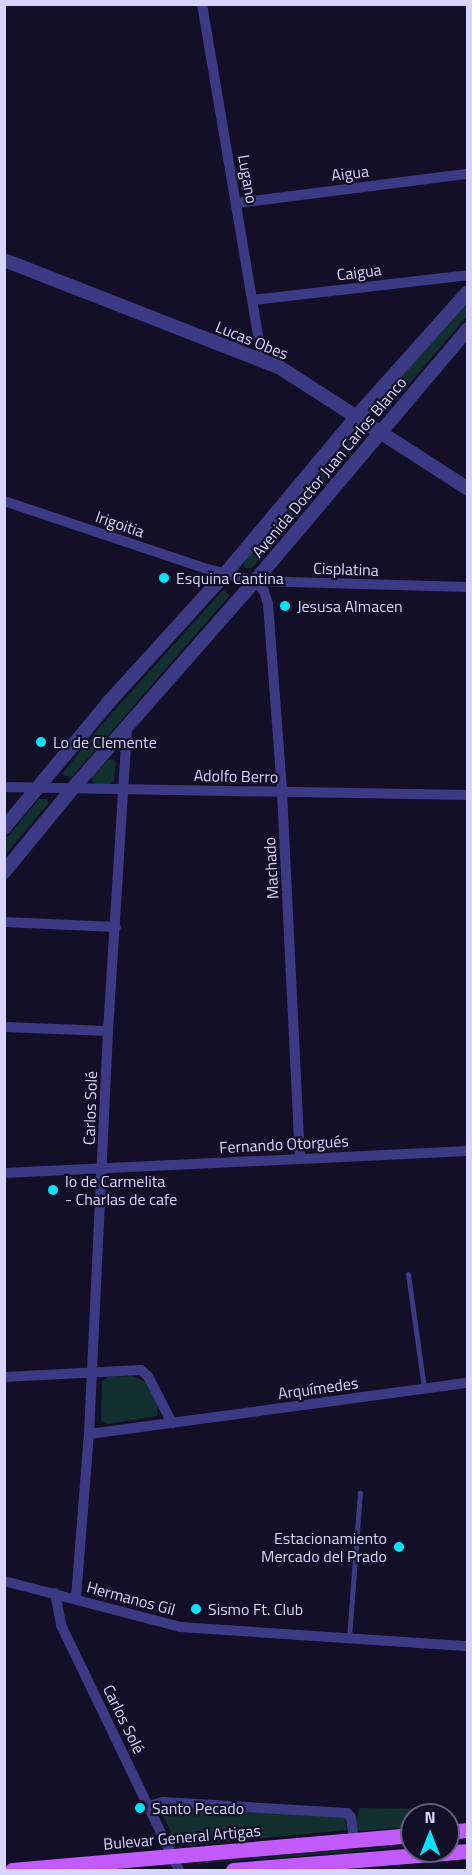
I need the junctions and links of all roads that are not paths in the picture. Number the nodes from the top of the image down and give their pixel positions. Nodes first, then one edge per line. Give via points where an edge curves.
1 (202, 4) edge
2 (468, 174) edge
3 (237, 203) junction
4 (4, 260) edge
5 (468, 274) edge
6 (468, 292) edge
7 (253, 300) junction
8 (468, 329) edge
9 (262, 360) junction
10 (357, 416) junction
11 (380, 431) junction
12 (468, 489) edge
13 (4, 501) edge
14 (225, 574) junction
15 (255, 581) junction
16 (468, 587) edge
17 (127, 728) junction
18 (4, 788) edge
19 (38, 788) junction
20 (73, 789) junction
21 (125, 789) junction
22 (282, 792) junction
23 (468, 795) edge
24 (4, 828) edge
25 (4, 872) edge
26 (4, 922) edge
27 (116, 927) junction
28 (4, 1027) edge
29 (108, 1031) junction
30 (468, 1151) edge
31 (300, 1158) junction
32 (102, 1168) junction
33 (4, 1173) edge
34 (408, 1274) dead end
35 (92, 1372) junction
36 (4, 1377) edge
37 (468, 1383) edge
38 (424, 1389) junction
39 (172, 1423) junction
40 (89, 1434) junction
41 (360, 1492) dead end
42 (4, 1581) edge
43 (55, 1593) junction
44 (76, 1598) junction
45 (349, 1638) junction
46 (468, 1646) edge
47 (149, 1806) junction
48 (400, 1836) edge
49 (354, 1840) junction
50 (468, 1851) edge
51 (172, 1856) junction
52 (12, 1870) edge
53 (179, 1870) edge
54 (233, 1870) edge

1 - 3 street, Lugano
2 - 3 street, Aigua
3 - 7 street, Lugano
4 - 9 street, Lucas Obes
5 - 7 street, Caigua
6 - 10 street, Avenida Doctor Juan Carlos Blanco
7 - 9 street, Lugano
8 - 11 street, Avenida Doctor Juan Carlos Blanco
9 - 10 street, Lucas Obes
10 - 11 street, Lucas Obes
10 - 14 street, Avenida Doctor Juan Carlos Blanco
11 - 12 street, Lucas Obes
11 - 15 street, Avenida Doctor Juan Carlos Blanco
13 - 14 street, Irigoitia
14 - 15 street, Cisplatina
14 - 19 street, Avenida Doctor Juan Carlos Blanco
15 - 16 street, Cisplatina
15 - 17 street, Avenida Doctor Juan Carlos Blanco
15 - 22 street, Machado via 268,604
17 - 20 street, Avenida Doctor Juan Carlos Blanco
17 - 21 street, Carlos Solé
18 - 19 street, Adolfo Berro
19 - 20 street, Adolfo Berro
19 - 24 street, Avenida Doctor Juan Carlos Blanco
20 - 21 street, Adolfo Berro
20 - 25 street, Avenida Doctor Juan Carlos Blanco
21 - 22 street, Adolfo Berro
21 - 27 street, Carlos Solé
22 - 23 street, Adolfo Berro
22 - 31 street, Machado
26 - 27 street
27 - 29 street, Carlos Solé
28 - 29 street
29 - 32 street, Carlos Solé
30 - 31 street, Fernando Otorgués
31 - 32 street, Fernando Otorgués
32 - 33 street, Fernando Otorgués
32 - 35 street, Carlos Solé
34 - 38 lane
35 - 36 street
35 - 39 street via 136,1369 145,1373
35 - 40 street, Carlos Solé
37 - 38 street, Arquímedes
38 - 39 street, Arquímedes
39 - 40 street, Arquímedes
40 - 44 street, Carlos Solé
41 - 45 lane
42 - 43 street, Hermanos Gil
43 - 44 street, Hermanos Gil
43 - 47 street, Carlos Solé via 61,1624
44 - 45 street, Hermanos Gil via 180,1627
45 - 46 street, Hermanos Gil
47 - 49 street, Bulevar General Artigas via 163,1802 347,1813 351,1816
47 - 51 street, Carlos Solé
48 - 49 main road, Bulevar General Artigas
49 - 51 main road, Bulevar General Artigas
50 - 54 main road
51 - 52 main road, Bulevar General Artigas
51 - 53 street, Carlos Solé

